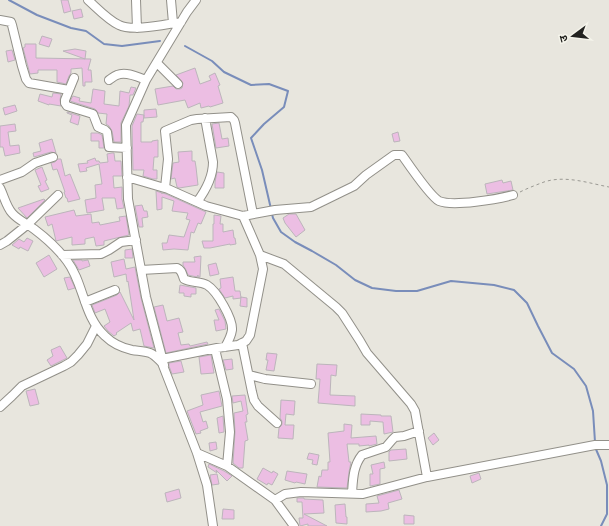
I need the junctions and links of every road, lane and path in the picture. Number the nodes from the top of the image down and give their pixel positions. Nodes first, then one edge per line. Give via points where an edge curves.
1 (88, 0) edge
2 (136, 0) edge
3 (171, 0) edge
4 (196, 0) edge
5 (0, 20) edge
6 (177, 22) junction
7 (137, 28) junction
8 (157, 63) junction
9 (74, 78) dead end
10 (109, 80) dead end
11 (146, 80) junction
12 (178, 84) dead end
13 (69, 90) junction
14 (205, 118) junction
15 (127, 148) junction
16 (53, 157) dead end
17 (127, 177) junction
18 (0, 180) edge
19 (609, 187) edge
20 (0, 188) edge
21 (165, 188) junction
22 (58, 195) dead end
23 (513, 195) joint
24 (197, 202) junction
25 (256, 214) junction
26 (243, 216) junction
27 (27, 224) junction
28 (136, 240) junction
29 (0, 245) edge
30 (62, 255) junction
31 (260, 255) junction
32 (142, 270) junction
33 (115, 290) dead end
34 (85, 302) junction
35 (96, 326) junction
36 (242, 343) junction
37 (225, 347) junction
38 (214, 349) junction
39 (162, 359) junction
40 (166, 371) junction
41 (248, 375) junction
42 (311, 384) dead end
43 (0, 407) edge
44 (277, 423) dead end
45 (419, 432) junction
46 (607, 447) edge
47 (197, 453) junction
48 (226, 466) junction
49 (427, 477) junction
50 (352, 493) junction
51 (275, 500) junction
52 (213, 526) edge
53 (294, 526) edge

1 - 7 street via 115,23
2 - 7 street
3 - 6 street
4 - 6 street
5 - 13 street via 11,22 27,81
6 - 7 street
6 - 8 street via 173,35
8 - 11 street
8 - 12 street
9 - 13 street
10 - 11 street via 116,75 128,74
11 - 15 street via 126,125
13 - 15 street via 65,100 67,106 92,114 98,127 107,132 109,147
14 - 21 street via 191,120 164,131 168,159
14 - 24 street via 213,169
14 - 25 street via 231,117 234,120
15 - 17 street
16 - 18 street via 35,162 22,172
17 - 21 street
17 - 28 street via 128,199
19 - 23 path via 572,180 556,180 544,182
20 - 27 street via 13,214
21 - 24 street
22 - 27 street
23 - 25 street via 452,204 439,201 398,154 354,186 311,206
24 - 26 street
25 - 26 street
26 - 31 street
27 - 29 street
27 - 30 street
28 - 30 street via 121,242 101,254
28 - 32 street
30 - 34 street via 76,275
31 - 36 street via 263,269 250,335
31 - 45 street via 284,264 339,310 367,352 411,404
32 - 37 street via 177,268 184,279 201,282 213,289 219,297 232,330
32 - 39 street via 146,297
33 - 34 street
34 - 35 street
35 - 40 street via 105,336 122,347 157,357
35 - 43 street via 87,344 71,362 22,386
36 - 37 street
36 - 41 street
37 - 38 street
38 - 39 street
38 - 48 street via 227,399 230,432
39 - 40 street
40 - 47 street
41 - 42 street
41 - 44 street via 254,400
45 - 49 street
45 - 50 street via 395,437 386,447 360,456
46 - 49 street via 595,445
47 - 48 street
47 - 52 street via 207,485
48 - 51 street
49 - 50 street via 363,494
50 - 51 street via 301,492 285,494
51 - 53 street

